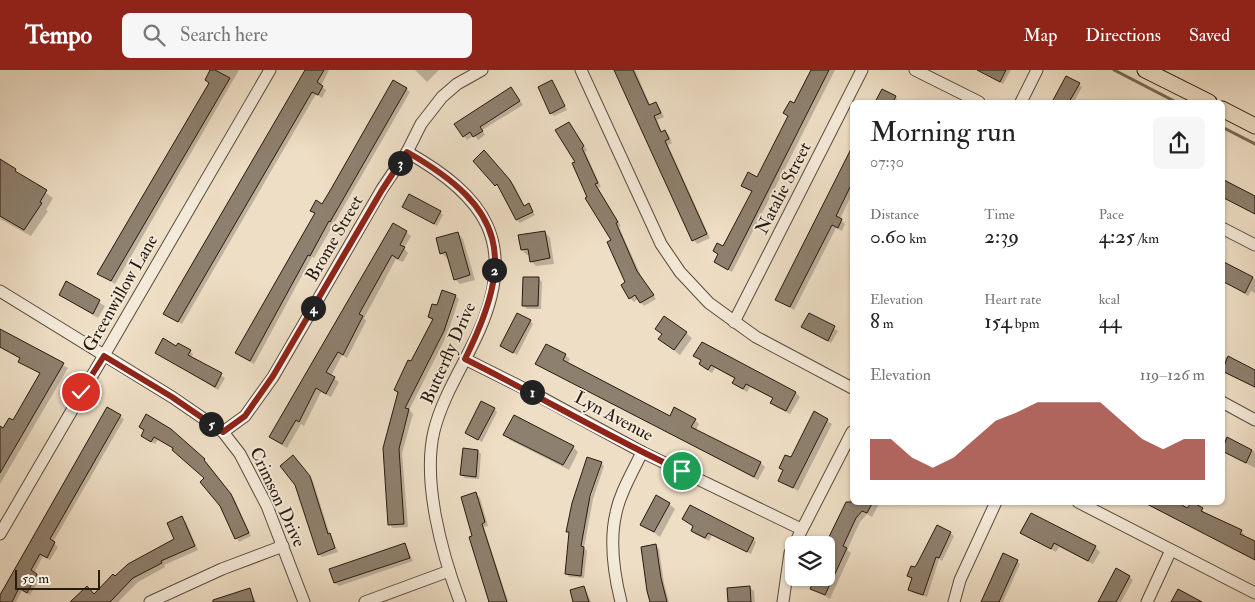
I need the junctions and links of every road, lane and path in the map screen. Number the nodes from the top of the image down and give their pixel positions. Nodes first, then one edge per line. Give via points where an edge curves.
1 (270, 70) edge
2 (482, 70) edge
3 (581, 70) edge
4 (862, 70) edge
5 (915, 70) edge
6 (1038, 70) edge
7 (1146, 70) edge
8 (975, 100) edge
9 (1021, 100) edge
10 (1205, 100) edge
11 (1225, 111) edge
12 (1255, 126) edge
13 (407, 152) junction
14 (1225, 230) edge
15 (1255, 245) edge
16 (0, 291) edge
17 (734, 322) junction
18 (104, 356) junction
19 (465, 359) junction
20 (850, 387) edge
21 (1225, 404) edge
22 (1255, 420) edge
23 (223, 432) junction
24 (850, 436) edge
25 (642, 452) junction
26 (995, 505) edge
27 (1084, 505) edge
28 (801, 529) junction
29 (0, 534) edge
30 (798, 536) edge
31 (283, 546) junction
32 (1171, 550) junction
33 (449, 571) junction
34 (785, 584) edge
35 (1255, 593) edge
36 (150, 602) edge
37 (304, 602) edge
38 (365, 602) edge
39 (460, 602) edge
40 (621, 602) edge
41 (782, 602) edge
42 (954, 602) edge
43 (1147, 602) edge

1 - 18 street, Greenwillow Lane
2 - 13 street, Brome Street via 442,97 421,124
3 - 17 street via 661,244 680,272 709,303
4 - 17 street, Natalie Street
5 - 8 street
6 - 9 street
7 - 10 main road
11 - 12 main road
13 - 19 street, Butterfly Drive via 439,171 469,197 492,233 496,254 490,301
13 - 23 street, Brome Street via 273,376 245,416
14 - 15 street
16 - 18 street, Crimson Drive
17 - 20 street
18 - 23 street, Crimson Drive
18 - 29 street, Greenwillow Lane
19 - 25 street, Lyn Avenue
19 - 33 street, Butterfly Drive via 451,384 434,431 429,464 430,484
21 - 22 street
23 - 31 street, Crimson Drive via 244,462
24 - 28 street
25 - 28 street, Lyn Avenue
25 - 40 street via 616,513 614,577
26 - 42 street via 960,580
27 - 32 street
28 - 30 street
31 - 36 street
31 - 37 street, Crimson Drive
32 - 35 street
32 - 43 street
33 - 38 street
33 - 39 street, Butterfly Drive
34 - 41 street

